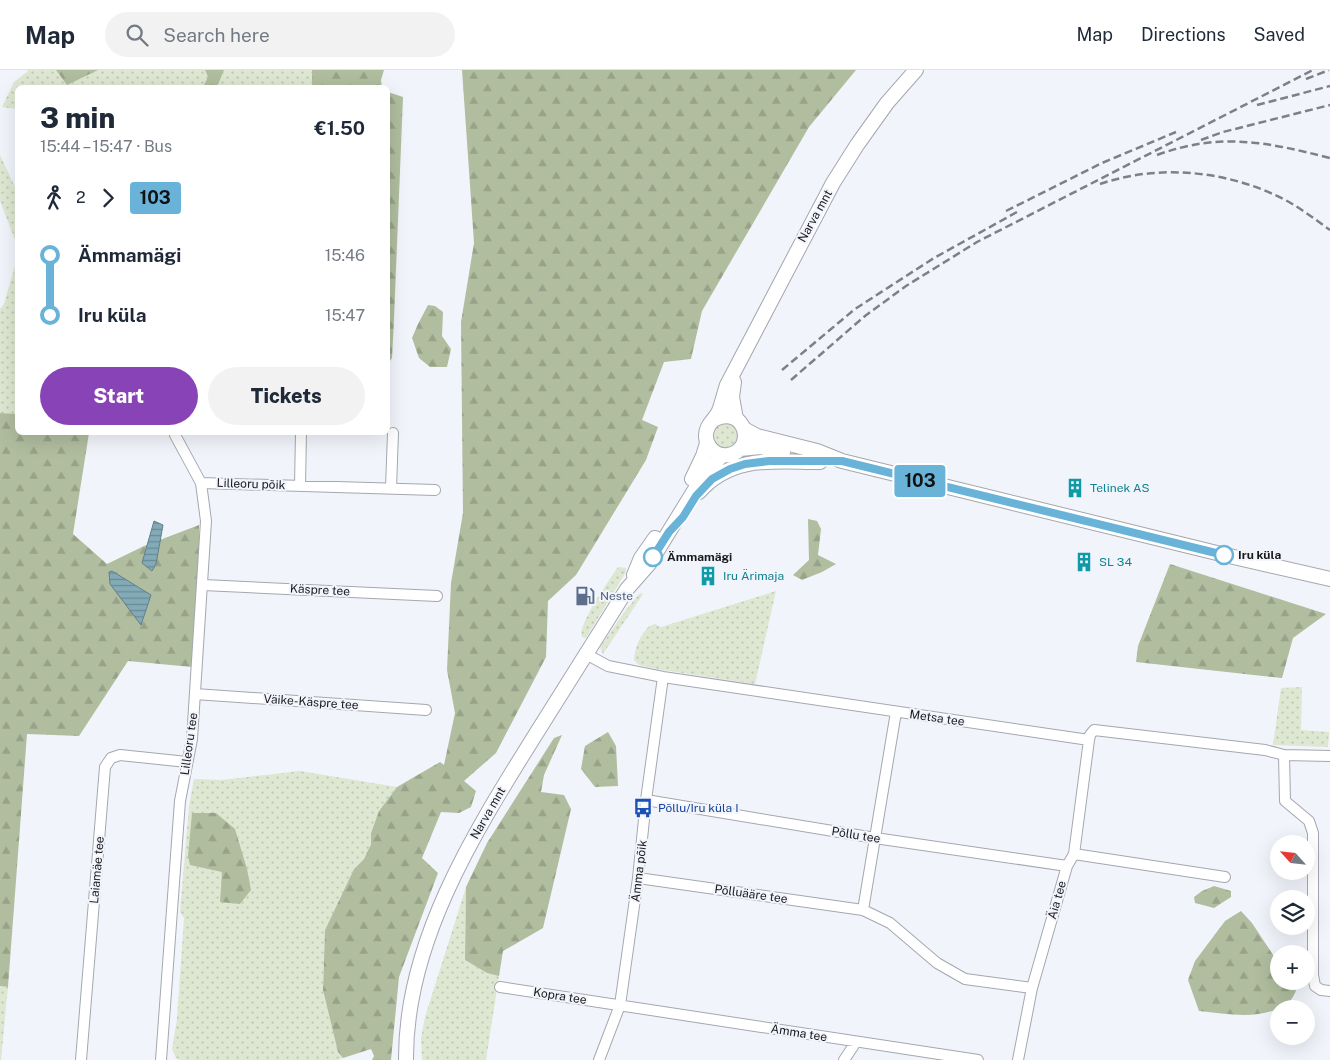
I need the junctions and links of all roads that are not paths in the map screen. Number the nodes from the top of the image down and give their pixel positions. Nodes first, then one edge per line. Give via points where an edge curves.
1 (916, 70) edge
2 (735, 373) junction
3 (715, 419) junction
4 (740, 424) junction
5 (393, 433) dead end
6 (175, 435) dead end
7 (301, 435) edge
8 (707, 443) junction
9 (740, 449) junction
10 (723, 455) junction
11 (842, 461) junction
12 (820, 462) junction
13 (201, 483) junction
14 (300, 486) junction
15 (391, 488) junction
16 (435, 490) dead end
17 (669, 532) junction
18 (1330, 579) edge
19 (203, 585) junction
20 (627, 589) junction
21 (437, 596) dead end
22 (586, 654) junction
23 (663, 677) junction
24 (195, 694) junction
25 (426, 710) dead end
26 (896, 712) junction
27 (1089, 740) junction
28 (1284, 755) junction
29 (1330, 756) edge
30 (187, 762) junction
31 (646, 800) junction
32 (875, 838) junction
33 (1074, 854) junction
34 (1067, 866) junction
35 (1225, 877) dead end
36 (638, 878) junction
37 (863, 910) junction
38 (500, 987) dead end
39 (1032, 988) junction
40 (1330, 991) edge
41 (620, 1006) junction
42 (856, 1042) junction
43 (81, 1060) edge
44 (161, 1060) edge
45 (406, 1060) edge
46 (599, 1060) edge
47 (844, 1060) edge
48 (978, 1060) edge
49 (1018, 1060) edge

1 - 2 main road, Narva mnt via 887,103 833,183
2 - 3 main road, Narva mnt
2 - 4 main road, Narva mnt via 732,397
3 - 4 main road via 726,416
3 - 8 main road, Narva mnt via 706,433
4 - 9 main road, Narva mnt via 745,439
4 - 11 main road via 757,436 817,451
5 - 15 street
6 - 13 street, Lilleoru tee
7 - 14 street, Lilleoru põik
8 - 10 main road via 714,452
8 - 20 main road, Narva mnt via 700,464 641,558
9 - 10 main road, Narva mnt
9 - 12 main road via 760,447
10 - 17 main road, Narva mnt via 707,470
11 - 12 main road
11 - 18 main road
12 - 17 main road via 756,462 719,474 706,484
13 - 14 street, Lilleoru põik
13 - 19 street, Lilleoru tee via 206,521
14 - 15 street, Lilleoru põik
15 - 16 street, Lilleoru põik
17 - 20 main road, Narva mnt via 649,564
19 - 21 street, Käspre tee
19 - 24 street, Lilleoru tee
20 - 22 main road, Narva mnt
22 - 23 street, Metsa tee via 608,666
22 - 45 main road, Narva mnt via 492,804 455,874 419,968 408,1027
23 - 26 street, Metsa tee
23 - 31 street, Ämma põik
24 - 25 street, Väike-Käspre tee
24 - 30 street, Lilleoru tee
26 - 27 street, Metsa tee
26 - 32 street
27 - 28 street via 1094,730
27 - 33 street, Äia tee
28 - 29 street
28 - 40 street via 1285,802 1309,821 1313,834 1312,975 1315,986
30 - 43 street, Laiamäe tee via 120,755 111,758 105,767
30 - 44 street, Lilleoru tee via 180,801
31 - 32 street, Põllu tee
31 - 36 street, Ämma põik
32 - 34 street, Põllu tee
32 - 37 street
33 - 34 street, Äia tee
33 - 35 street
34 - 39 street, Äia tee
36 - 37 street, Põlluääre tee
36 - 41 street, Ämma põik
37 - 39 street, Põlluääre tee via 890,923 936,963 965,978
38 - 41 street, Kopra tee
39 - 49 street, Äia tee
41 - 42 street, Ämma tee
41 - 46 street, Ämma põik
42 - 47 street
42 - 48 street, Ämma tee

